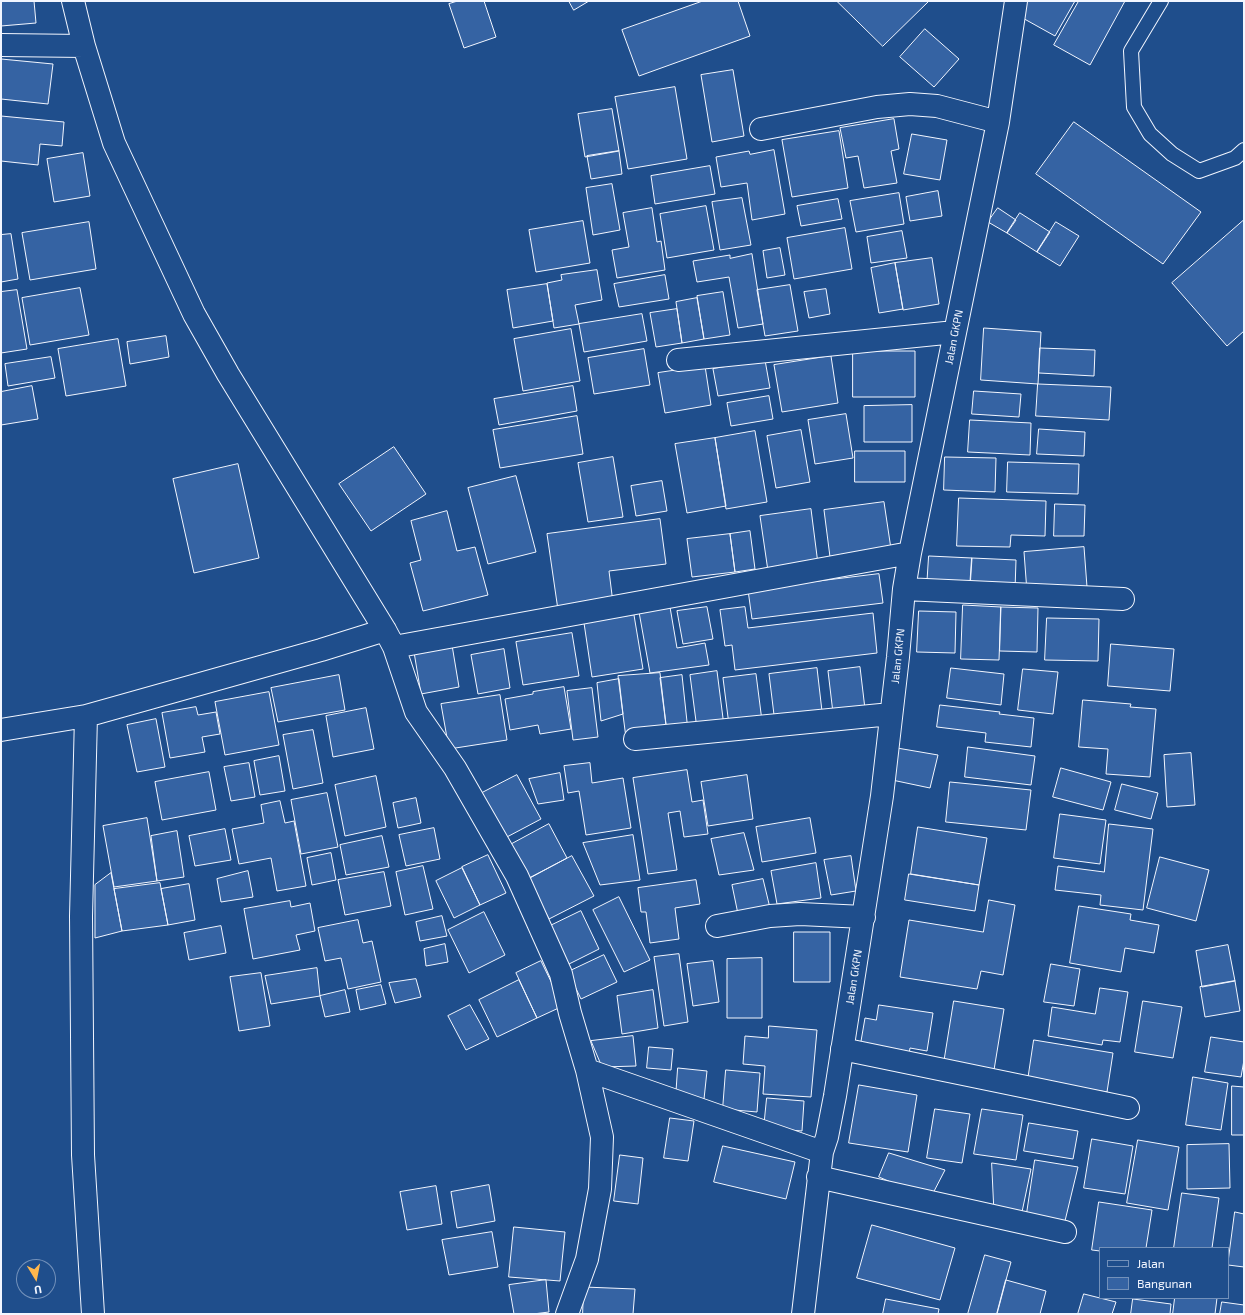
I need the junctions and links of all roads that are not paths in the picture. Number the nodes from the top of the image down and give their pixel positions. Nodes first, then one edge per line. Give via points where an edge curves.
1 (73, 1) edge
2 (1016, 1) edge
3 (1161, 1) edge
4 (1, 44) edge
5 (84, 46) junction
6 (998, 122) junction
7 (761, 129) dead end
8 (1244, 150) edge
9 (955, 332) junction
10 (678, 360) dead end
11 (910, 553) junction
12 (904, 589) junction
13 (1123, 599) dead end
14 (390, 639) junction
15 (892, 714) junction
16 (86, 716) junction
17 (1, 730) edge
18 (635, 739) dead end
19 (864, 917) junction
20 (717, 926) dead end
21 (842, 1049) junction
22 (587, 1070) junction
23 (1128, 1108) dead end
24 (822, 1152) junction
25 (818, 1177) junction
26 (1065, 1232) dead end
27 (93, 1314) edge
28 (567, 1314) edge
29 (803, 1314) edge

1 - 5 street
2 - 6 street, Jalan GKPN
3 - 8 lane via 1131,51 1134,107 1150,134 1172,154 1199,170 1235,158
4 - 5 street
5 - 14 street via 114,143 194,314
6 - 7 street via 937,106 910,104 877,107
6 - 9 street, Jalan GKPN
9 - 10 street
9 - 11 street, Jalan GKPN
11 - 12 street, Jalan GKPN
11 - 14 street
12 - 13 street
12 - 15 street, Jalan GKPN
14 - 16 street via 321,650
14 - 22 street via 416,712 455,768 517,876 561,974
15 - 18 street
15 - 19 street, Jalan GKPN
16 - 17 street
16 - 27 street via 81,916 82,1141
19 - 20 street via 800,914 770,916
19 - 21 street, Jalan GKPN
21 - 23 street
21 - 24 street, Jalan GKPN
22 - 24 street
22 - 28 street via 602,1137 600,1189 587,1259
24 - 25 street, Jalan GKPN
25 - 26 street
25 - 29 street, Jalan GKPN

